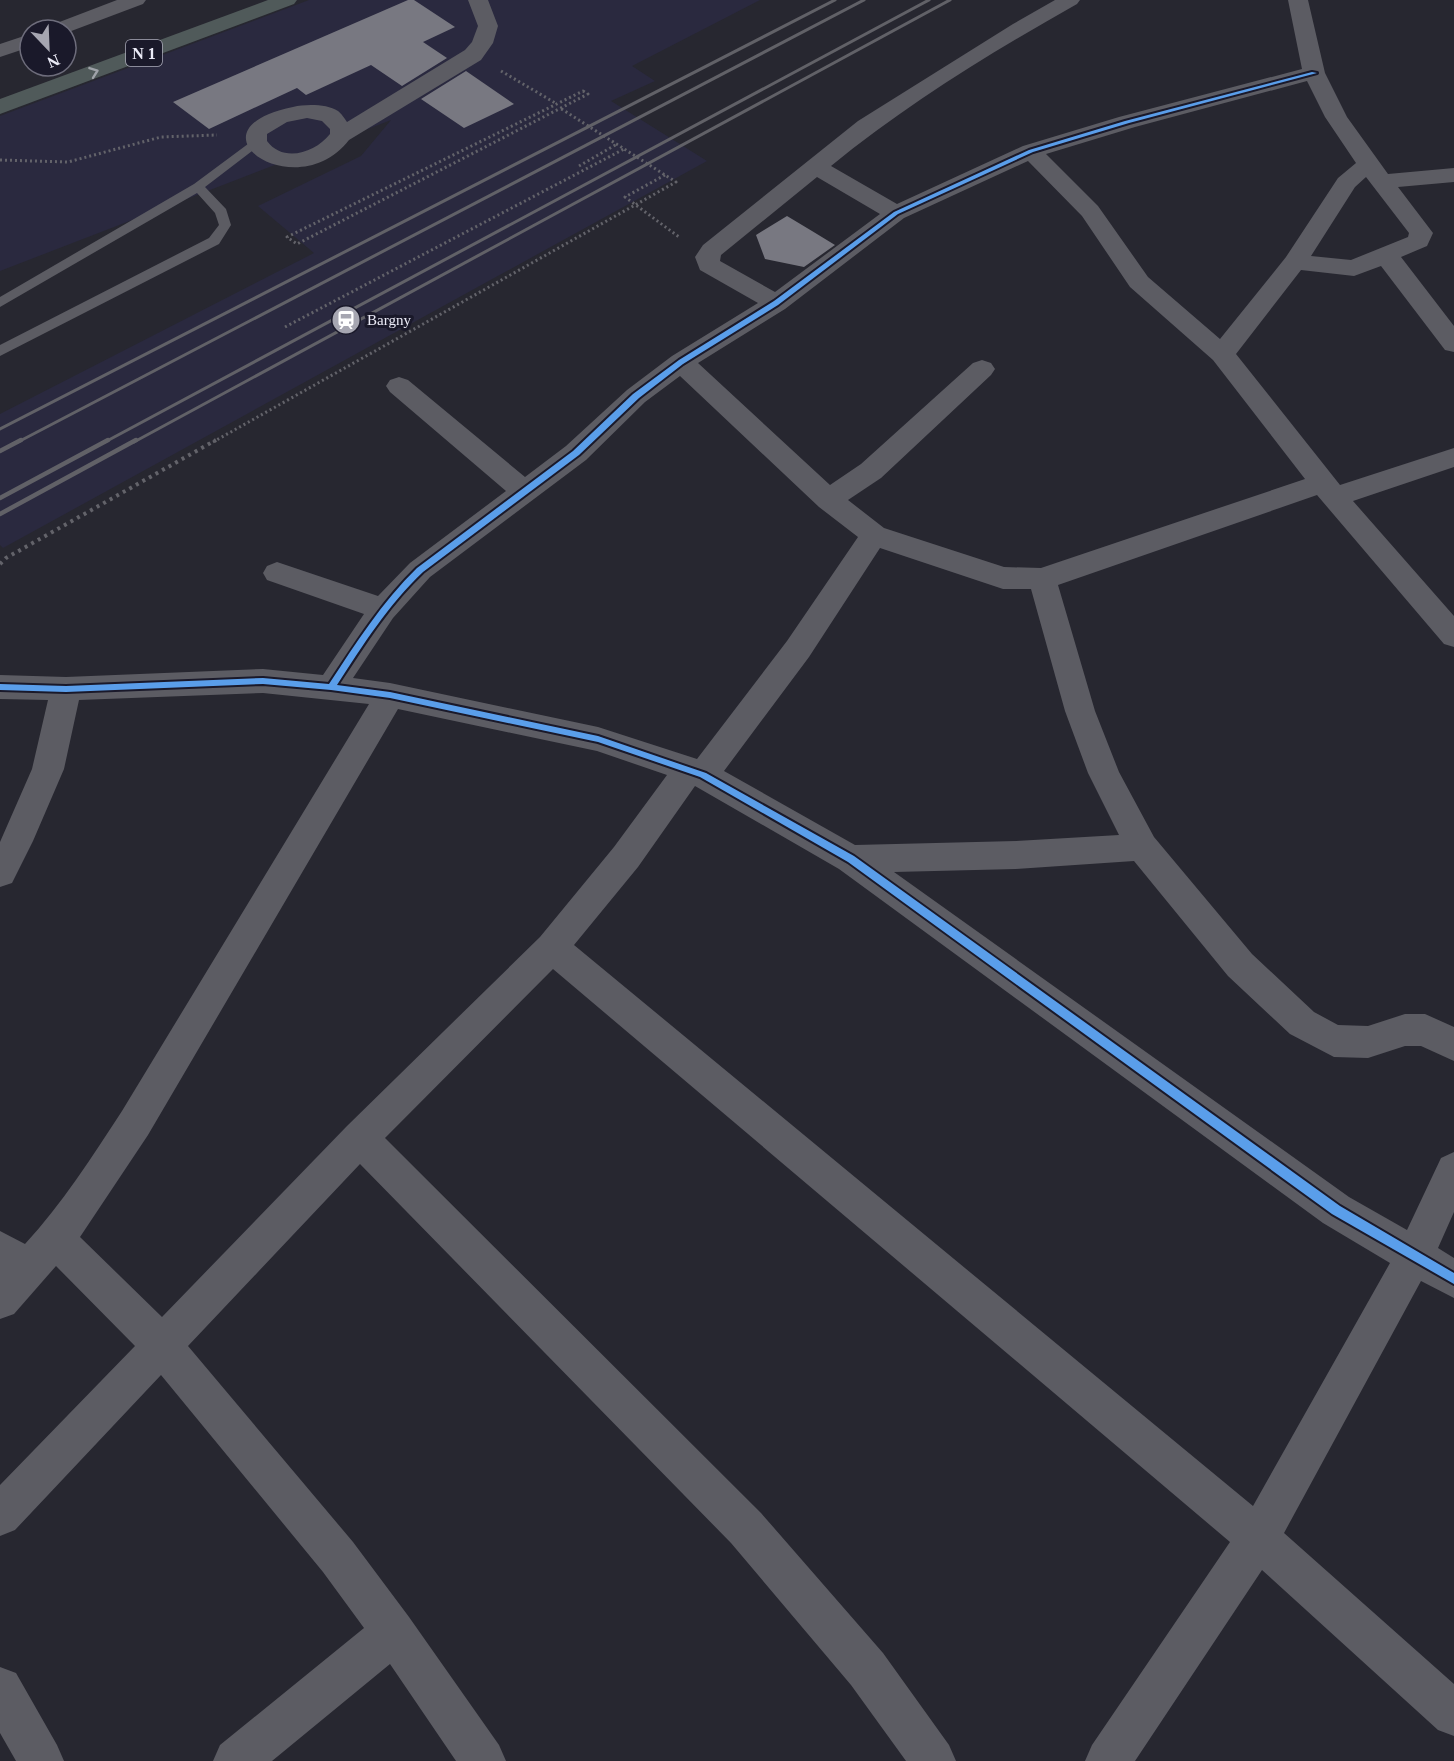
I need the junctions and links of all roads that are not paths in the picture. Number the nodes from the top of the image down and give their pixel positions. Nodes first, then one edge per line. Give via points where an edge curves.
1 (136, 0) edge
2 (287, 0) edge
3 (1070, 0) edge
4 (1298, 0) edge
5 (477, 1) edge
6 (78, 22) edge
7 (18, 44) edge
8 (0, 51) edge
9 (1314, 73) junction
10 (439, 75) junction
11 (0, 107) edge
12 (319, 112) junction
13 (341, 135) junction
14 (257, 138) junction
15 (1031, 151) junction
16 (816, 167) junction
17 (1375, 173) junction
18 (1454, 175) edge
19 (198, 187) junction
20 (896, 213) junction
21 (1386, 255) junction
22 (1295, 262) junction
23 (0, 303) edge
24 (776, 303) junction
25 (1454, 344) edge
26 (0, 351) edge
27 (1222, 354) junction
28 (681, 362) junction
29 (982, 369) dead end
30 (399, 386) dead end
31 (1454, 457) edge
32 (1329, 490) junction
33 (524, 491) junction
34 (829, 500) junction
35 (874, 535) junction
36 (277, 573) dead end
37 (1042, 579) junction
38 (382, 609) junction
39 (1454, 636) edge
40 (0, 687) edge
41 (331, 687) junction
42 (66, 689) junction
43 (390, 695) junction
44 (696, 772) junction
45 (1142, 847) junction
46 (851, 859) junction
47 (0, 873) edge
48 (552, 947) junction
49 (1454, 1045) edge
50 (360, 1138) junction
51 (1454, 1170) edge
52 (55, 1239) junction
53 (1414, 1257) junction
54 (14, 1259) edge
55 (1454, 1279) edge
56 (0, 1300) edge
57 (162, 1345) junction
58 (0, 1515) edge
59 (1258, 1538) junction
60 (394, 1632) junction
61 (0, 1689) edge
62 (1454, 1714) edge
63 (238, 1760) edge
64 (41, 1761) edge
65 (483, 1761) edge
66 (933, 1761) edge
67 (1108, 1761) edge

1 - 6 street
11 -> 2 highway, N 1
3 - 16 street via 866,126
4 - 9 street
5 - 10 street via 488,26 483,43 473,55
7 - 8 street
9 - 15 street
9 - 17 street via 1336,117
10 - 12 street
10 - 13 street
12 - 13 street via 337,121
12 - 14 street via 282,115 262,126
13 - 14 street via 324,152 292,160 268,155
14 - 19 lane
15 - 20 street
15 - 27 street via 1090,211 1139,282
16 - 20 street
16 - 24 street via 707,257 709,265
17 - 18 street
17 - 21 street via 1421,238
17 - 22 street via 1346,183
19 - 23 lane
19 - 26 lane via 221,212 225,225 214,241
20 - 24 street
21 - 22 street via 1354,267
21 - 25 street
22 - 27 street
24 - 28 street
27 - 32 street
28 - 33 street via 636,396 576,453
28 - 34 street
29 - 34 street via 871,471
30 - 33 street
31 - 32 street
32 - 37 street
32 - 39 street
33 - 38 street via 420,570
34 - 35 street
35 - 37 street via 1003,578
35 - 44 street via 798,650
36 - 38 street
37 - 45 street via 1080,711 1104,773
38 - 41 street
40 - 42 street
41 - 42 street via 263,681
41 - 43 street
42 - 47 street via 48,769
43 - 44 street via 598,739
43 - 52 street via 135,1123
44 - 46 street
44 - 48 street
45 - 46 street
45 - 49 street via 1240,965 1302,1023 1334,1041 1368,1042 1406,1030 1425,1030
46 - 53 street via 1336,1210
48 - 50 street
48 - 59 street
50 - 57 street
50 - 66 street via 746,1528 867,1669
51 - 53 street
52 - 54 street
52 - 57 street
53 - 55 street
53 - 59 street
54 - 56 street
57 - 58 street
57 - 60 street via 338,1557
59 - 62 street
59 - 67 street
60 - 63 street
60 - 65 street
61 - 64 street

